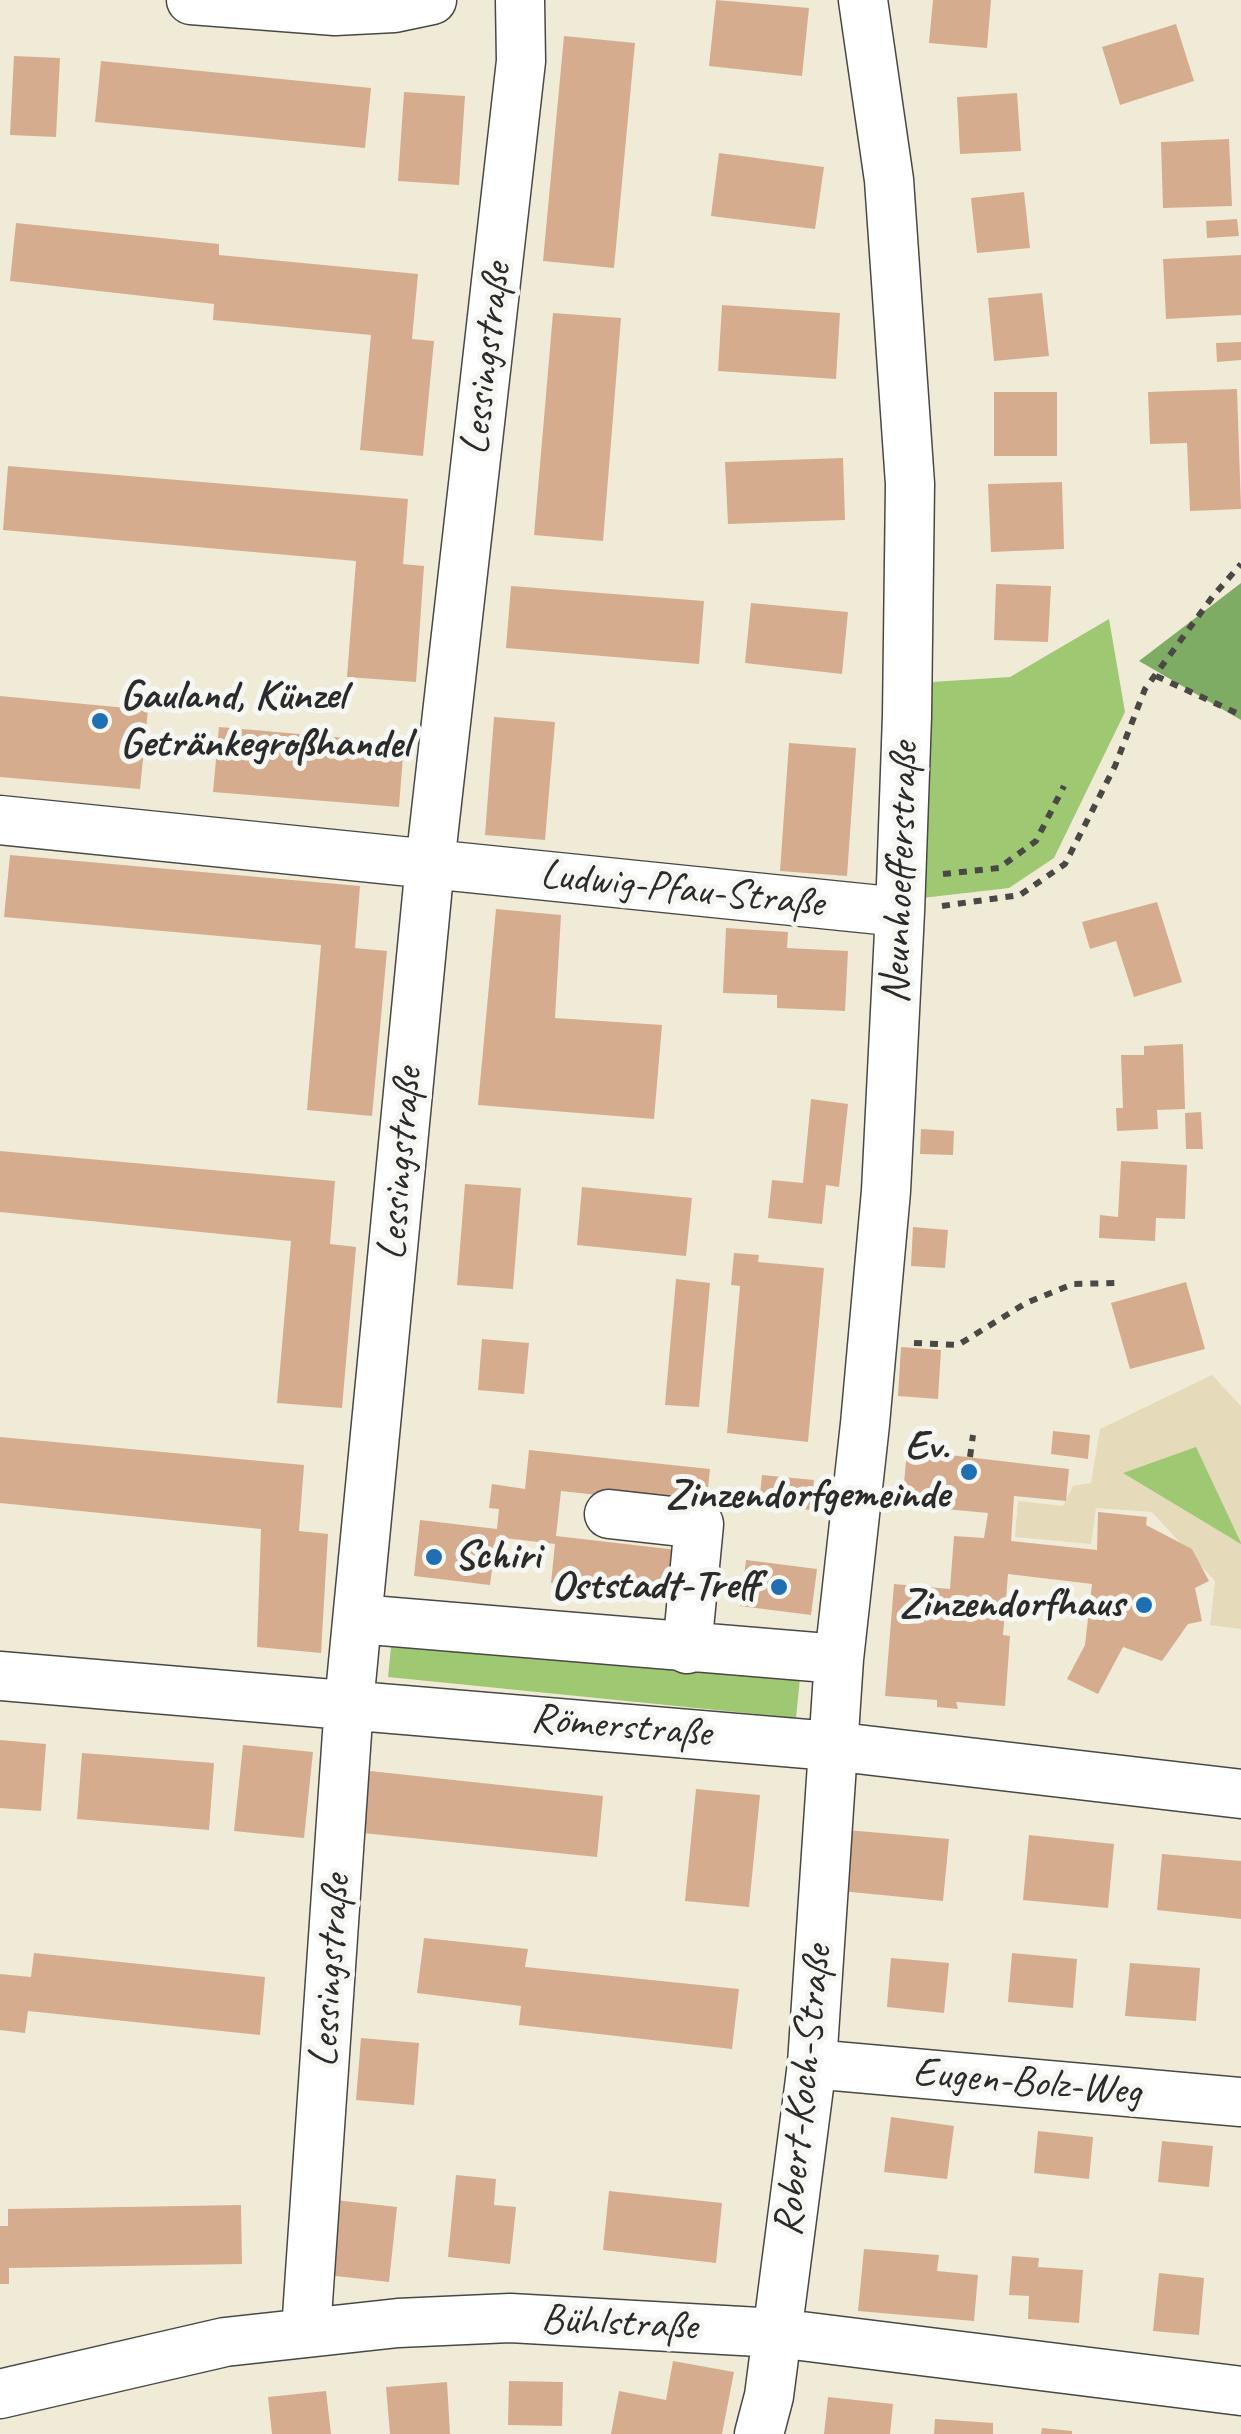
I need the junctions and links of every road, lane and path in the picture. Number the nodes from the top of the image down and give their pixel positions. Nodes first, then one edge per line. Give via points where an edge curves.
1 (191, 0) edge
2 (432, 0) edge
3 (520, 0) edge
4 (862, 0) edge
5 (1241, 564) edge
6 (1155, 676) junction
7 (1241, 715) edge
8 (1064, 786) dead end
9 (0, 820) edge
10 (430, 864) junction
11 (900, 896) junction
12 (1117, 1284) dead end
13 (873, 1340) junction
14 (973, 1435) dead end
15 (970, 1456) dead end
16 (609, 1514) dead end
17 (358, 1619) junction
18 (687, 1649) junction
19 (838, 1659) junction
20 (0, 1676) edge
21 (350, 1704) junction
22 (831, 1746) junction
23 (1241, 1794) edge
24 (812, 2064) junction
25 (1241, 2102) edge
26 (306, 2331) junction
27 (777, 2333) junction
28 (1241, 2390) edge
29 (0, 2394) edge
30 (759, 2434) edge

1 - 2 street via 335,11
3 - 10 street, Lessingstraße via 521,61
4 - 11 street, Neunhoefferstraße via 888,180 910,484
5 - 6 path
6 - 7 path
6 - 11 path via 1066,864 1020,895
8 - 11 path via 1036,841 999,868
9 - 10 street, Ludwig-Pfau-Straße
10 - 11 street, Ludwig-Pfau-Straße
10 - 17 street, Lessingstraße
11 - 13 street, Neunhoefferstraße
12 - 13 path via 1073,1284 1026,1303 958,1346
13 - 19 street, Neunhoefferstraße
14 - 15 path
16 - 18 street via 699,1524
17 - 18 street, Römerstraße
17 - 21 street, Lessingstraße
18 - 19 street, Römerstraße
19 - 22 street, Neunhoefferstraße
20 - 21 street, Römerstraße
21 - 22 street, Römerstraße
21 - 26 street, Lessingstraße
22 - 23 street, Römerstraße
22 - 24 street, Robert-Koch-Straße
24 - 25 street, Eugen-Bolz-Weg
24 - 27 street, Robert-Koch-Straße
26 - 27 street, Bühlstraße via 510,2318
26 - 29 street, Bühlstraße via 225,2342
27 - 28 street, Bühlstraße
27 - 30 street, Robert-Koch-Straße

